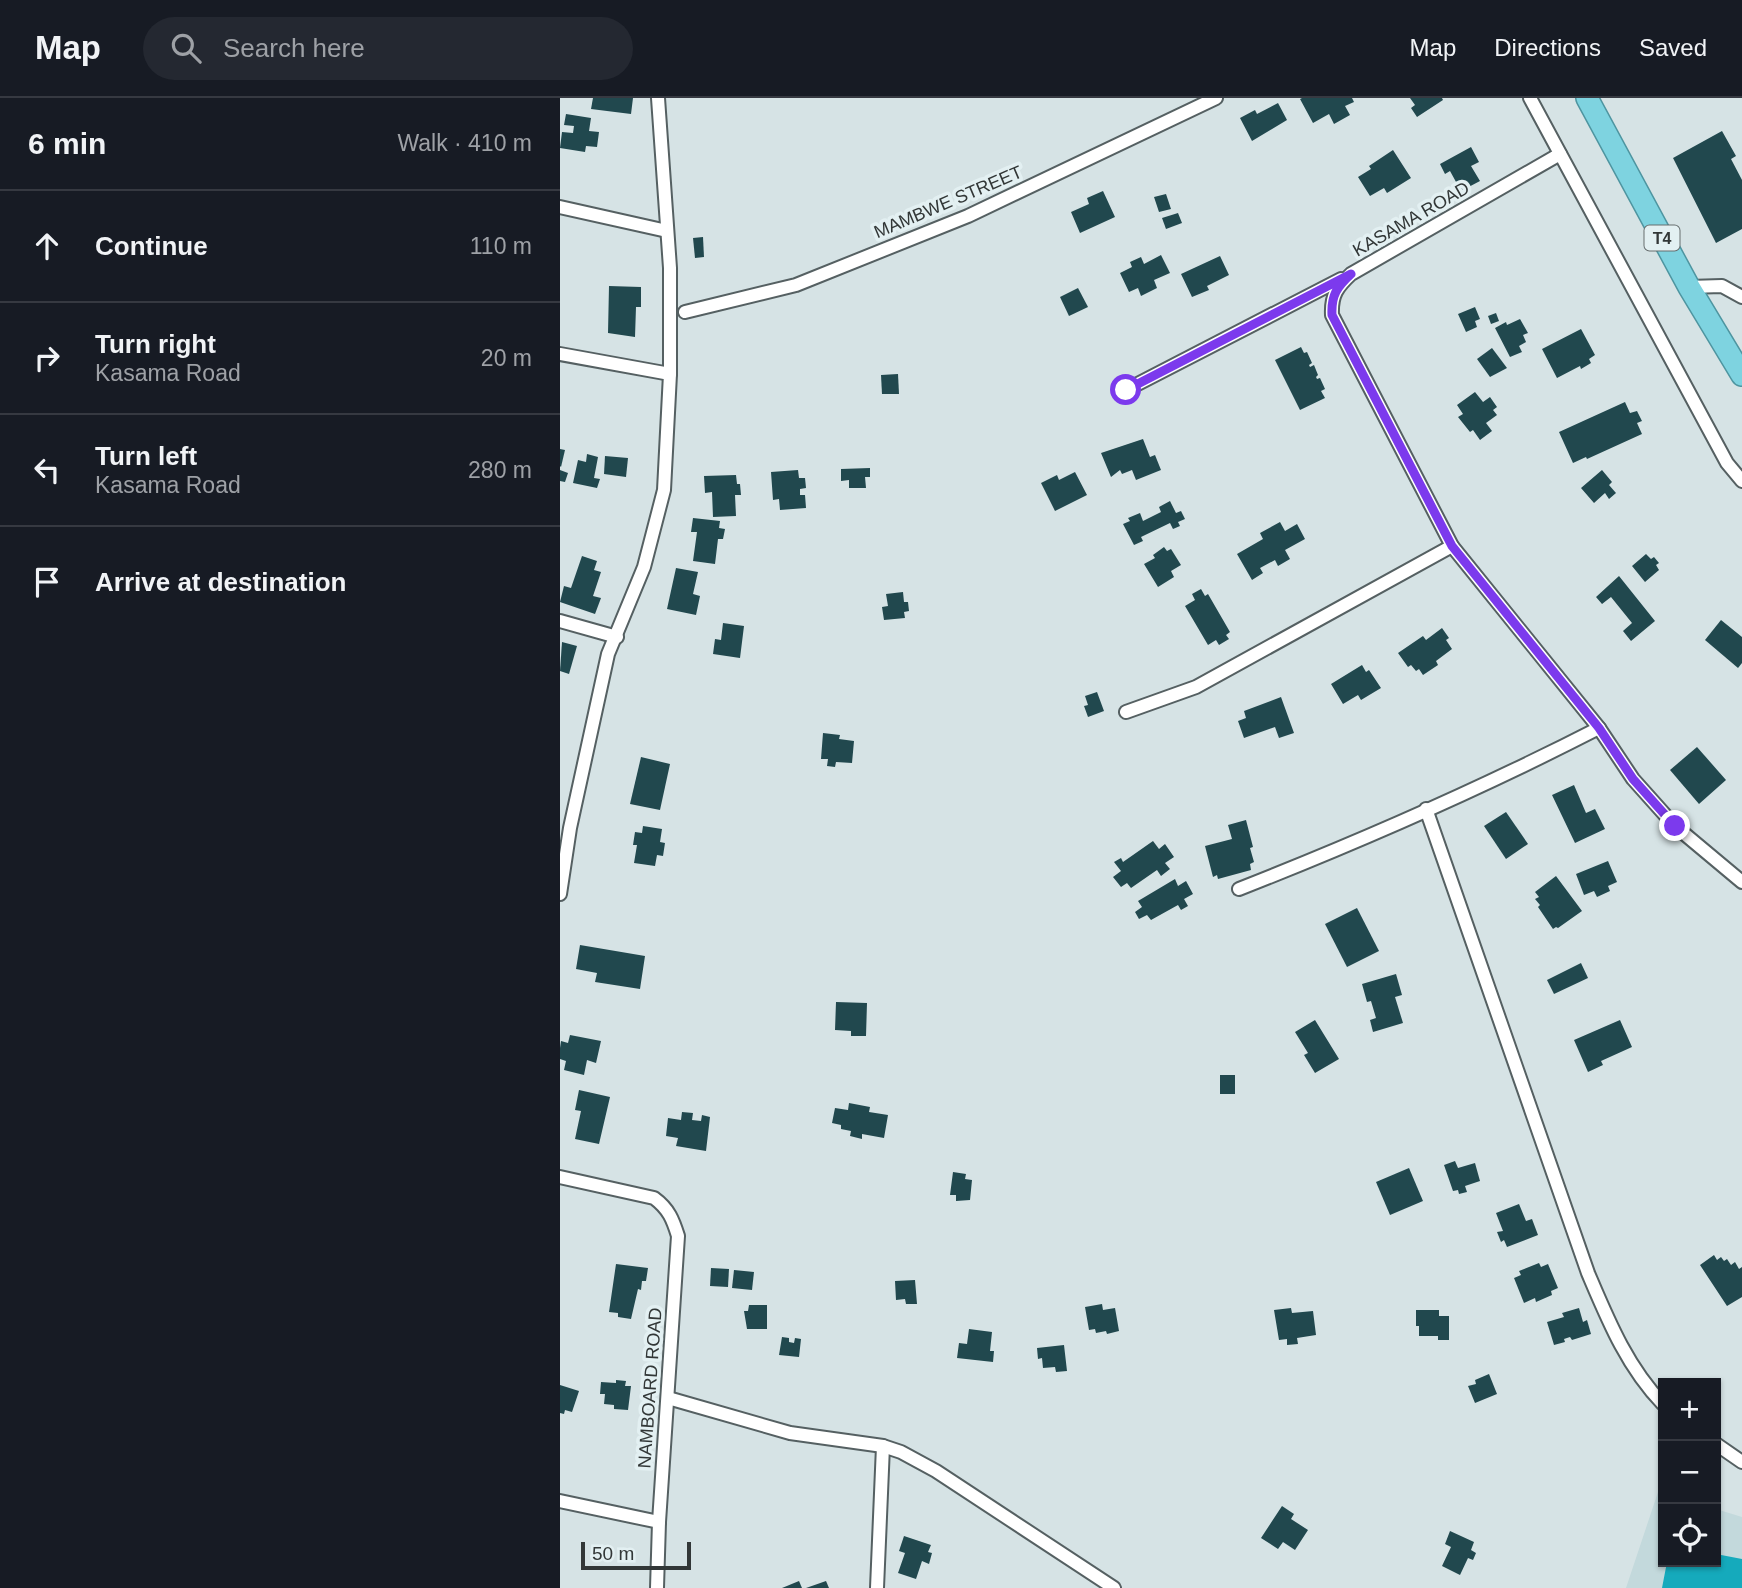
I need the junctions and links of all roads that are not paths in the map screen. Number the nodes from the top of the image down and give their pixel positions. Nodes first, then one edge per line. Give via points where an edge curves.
1 (658, 98) edge
2 (1216, 98) edge
3 (1530, 98) edge
4 (1587, 98) edge
5 (1560, 154) junction
6 (560, 207) edge
7 (667, 231) junction
8 (1351, 274) junction
9 (1689, 287) junction
10 (1742, 297) edge
11 (685, 312) dead end
12 (560, 354) edge
13 (670, 374) junction
14 (1742, 375) edge
15 (1126, 390) dead end
16 (1742, 481) edge
17 (1452, 546) junction
18 (560, 621) edge
19 (617, 637) junction
20 (1126, 712) dead end
21 (1599, 728) junction
22 (1426, 809) junction
23 (1742, 881) edge
24 (1239, 889) dead end
25 (560, 894) edge
26 (560, 1177) edge
27 (668, 1398) junction
28 (1658, 1398) edge
29 (883, 1446) junction
30 (1721, 1447) edge
31 (1742, 1462) edge
32 (560, 1501) edge
33 (659, 1522) junction
34 (657, 1588) edge
35 (877, 1588) edge
36 (1114, 1588) edge

1 - 7 street
2 - 11 street, MAMBWE STREET via 968,216 796,285
3 - 5 street
4 - 9 highway, T4
5 - 8 street, KASAMA ROAD
5 - 16 street via 1727,463
6 - 7 street
7 - 13 street
8 - 15 street
8 - 17 street, KASAMA ROAD via 1331,299 1332,315
9 - 10 street via 1722,286
9 - 14 highway, T4
12 - 13 street
13 - 19 street via 664,490 644,567
17 - 20 street via 1196,687
17 - 21 street, KASAMA ROAD
18 - 19 street
19 - 25 street via 608,654 596,708
21 - 22 street
21 - 23 street, KASAMA ROAD via 1633,779 1675,826
22 - 24 street
22 - 28 street via 1588,1273 1616,1338
26 - 27 street, NAMBOARD ROAD via 654,1198 671,1215 678,1236
27 - 29 street via 790,1433
27 - 33 street, NAMBOARD ROAD
29 - 35 street
29 - 36 street via 936,1471
30 - 31 street
32 - 33 street
33 - 34 street, NAMBOARD ROAD

